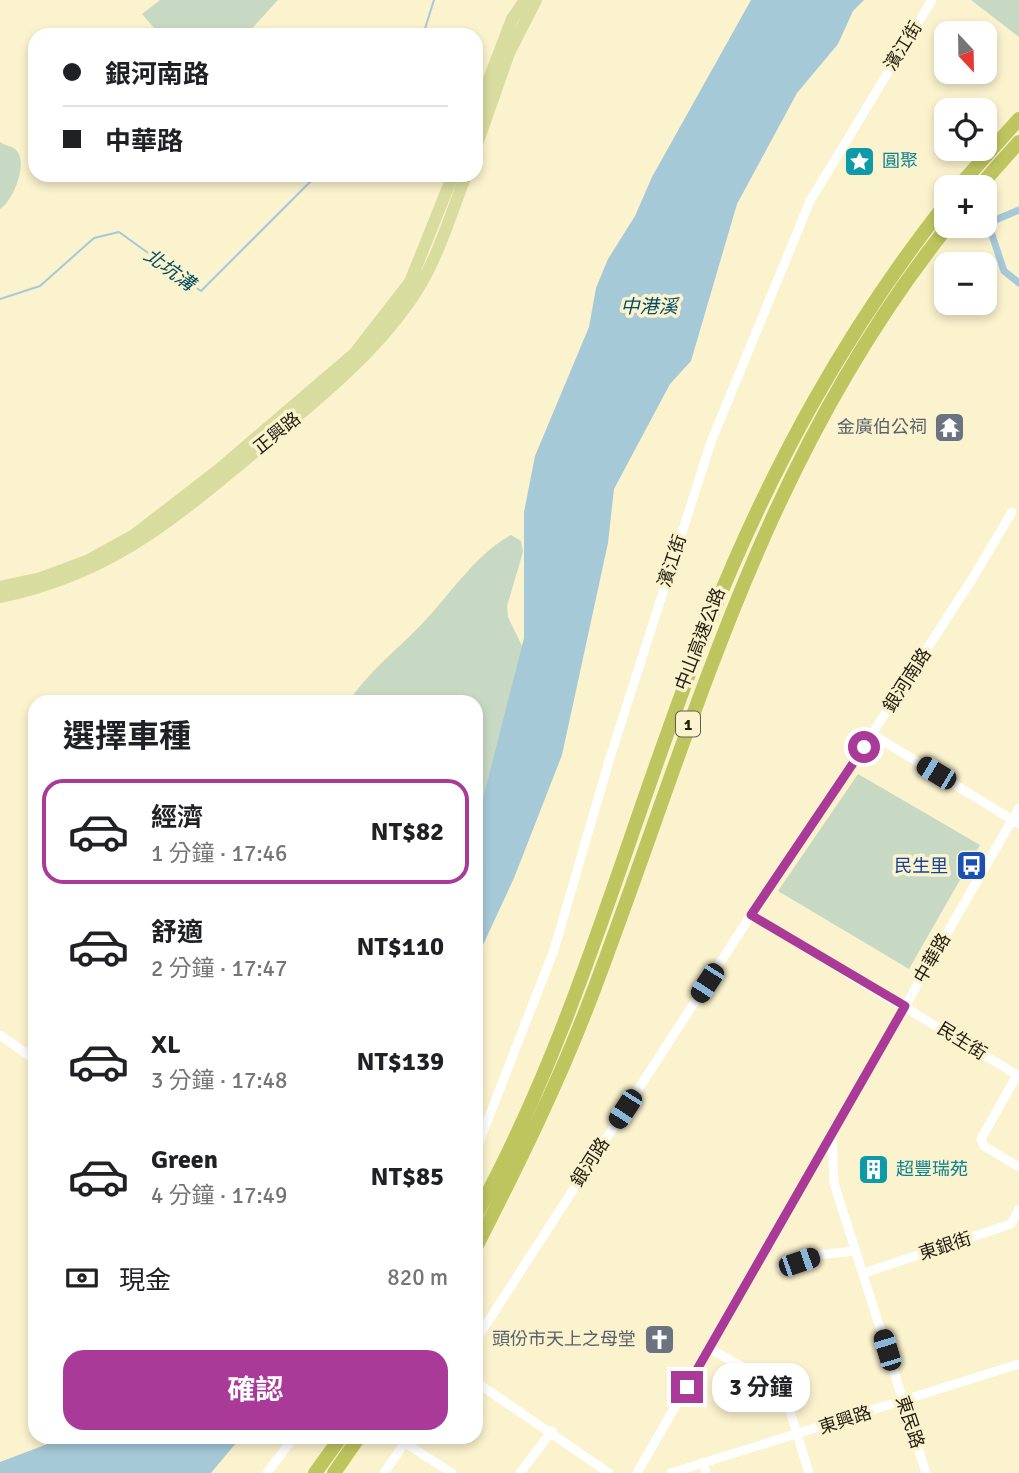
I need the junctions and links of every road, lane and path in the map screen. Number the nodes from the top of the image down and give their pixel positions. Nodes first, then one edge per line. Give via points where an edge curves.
1 (526, 0) edge
2 (536, 0) edge
3 (932, 0) edge
4 (483, 95) edge
5 (1019, 119) edge
6 (483, 127) edge
7 (1019, 142) edge
8 (969, 175) edge
9 (990, 175) edge
10 (450, 182) edge
11 (463, 182) edge
12 (934, 220) edge
13 (939, 238) edge
14 (1012, 512) dead end
15 (0, 587) edge
16 (0, 597) edge
17 (872, 734) junction
18 (1019, 808) edge
19 (1017, 821) edge
20 (751, 915) junction
21 (905, 1006) junction
22 (0, 1035) edge
23 (28, 1055) edge
24 (1018, 1075) edge
25 (483, 1132) edge
26 (833, 1132) junction
27 (1019, 1167) edge
28 (483, 1201) edge
29 (1019, 1209) edge
30 (483, 1233) edge
31 (855, 1251) junction
32 (781, 1268) dead end
33 (864, 1273) junction
34 (483, 1328) edge
35 (709, 1348) junction
36 (1019, 1364) edge
37 (483, 1387) edge
38 (903, 1402) junction
39 (552, 1432) junction
40 (798, 1435) junction
41 (289, 1444) edge
42 (336, 1444) edge
43 (354, 1444) edge
44 (404, 1444) edge
45 (412, 1444) edge
46 (703, 1462) junction
47 (267, 1473) edge
48 (315, 1473) edge
49 (334, 1473) edge
50 (384, 1473) edge
51 (452, 1473) edge
52 (520, 1473) edge
53 (609, 1473) edge
54 (637, 1473) edge
55 (671, 1473) edge
56 (706, 1473) edge
57 (809, 1473) edge
58 (926, 1473) edge

1 - 4 main road via 512,19
2 - 6 main road via 509,54
3 - 25 street, 濱江街 via 810,201 716,429 608,761 554,950
5 - 8 highway
7 - 9 highway
10 - 15 main road, 正興路 via 410,282 355,353 134,535 87,561
11 - 16 main road, 正興路 via 412,299 337,385 136,545 83,573
12 - 28 highway, 中山高速公路 / 1 via 841,352 754,516 710,618 559,1035
13 - 30 highway, 中山高速公路 / 1 via 839,384 771,516 695,704 589,1002
14 - 17 street, 銀河南路
17 - 19 street
17 - 20 street, 銀河南路
18 - 19 street, 中華路
19 - 21 street, 中華路
20 - 21 street, 民生街
20 - 34 street, 銀河路
21 - 24 street, 民生街
21 - 26 street, 中華路
22 - 23 street
24 - 27 street via 981,1139 984,1146
26 - 31 street, 東民路 via 834,1183
26 - 35 street, 中華路
29 - 33 street, 東銀街 via 1011,1224
31 - 32 street via 818,1255
31 - 33 street, 東民路
33 - 38 street, 東民路
35 - 40 street via 785,1391
35 - 54 street, 中華路
36 - 38 street, 東興路
37 - 39 street
38 - 40 street, 東興路
38 - 58 street, 東民路
39 - 52 street
39 - 53 street
40 - 46 street, 東興路
40 - 57 street
41 - 47 street
42 - 48 highway
43 - 49 highway
44 - 50 street
45 - 51 street
46 - 55 street, 東興路
46 - 56 street

